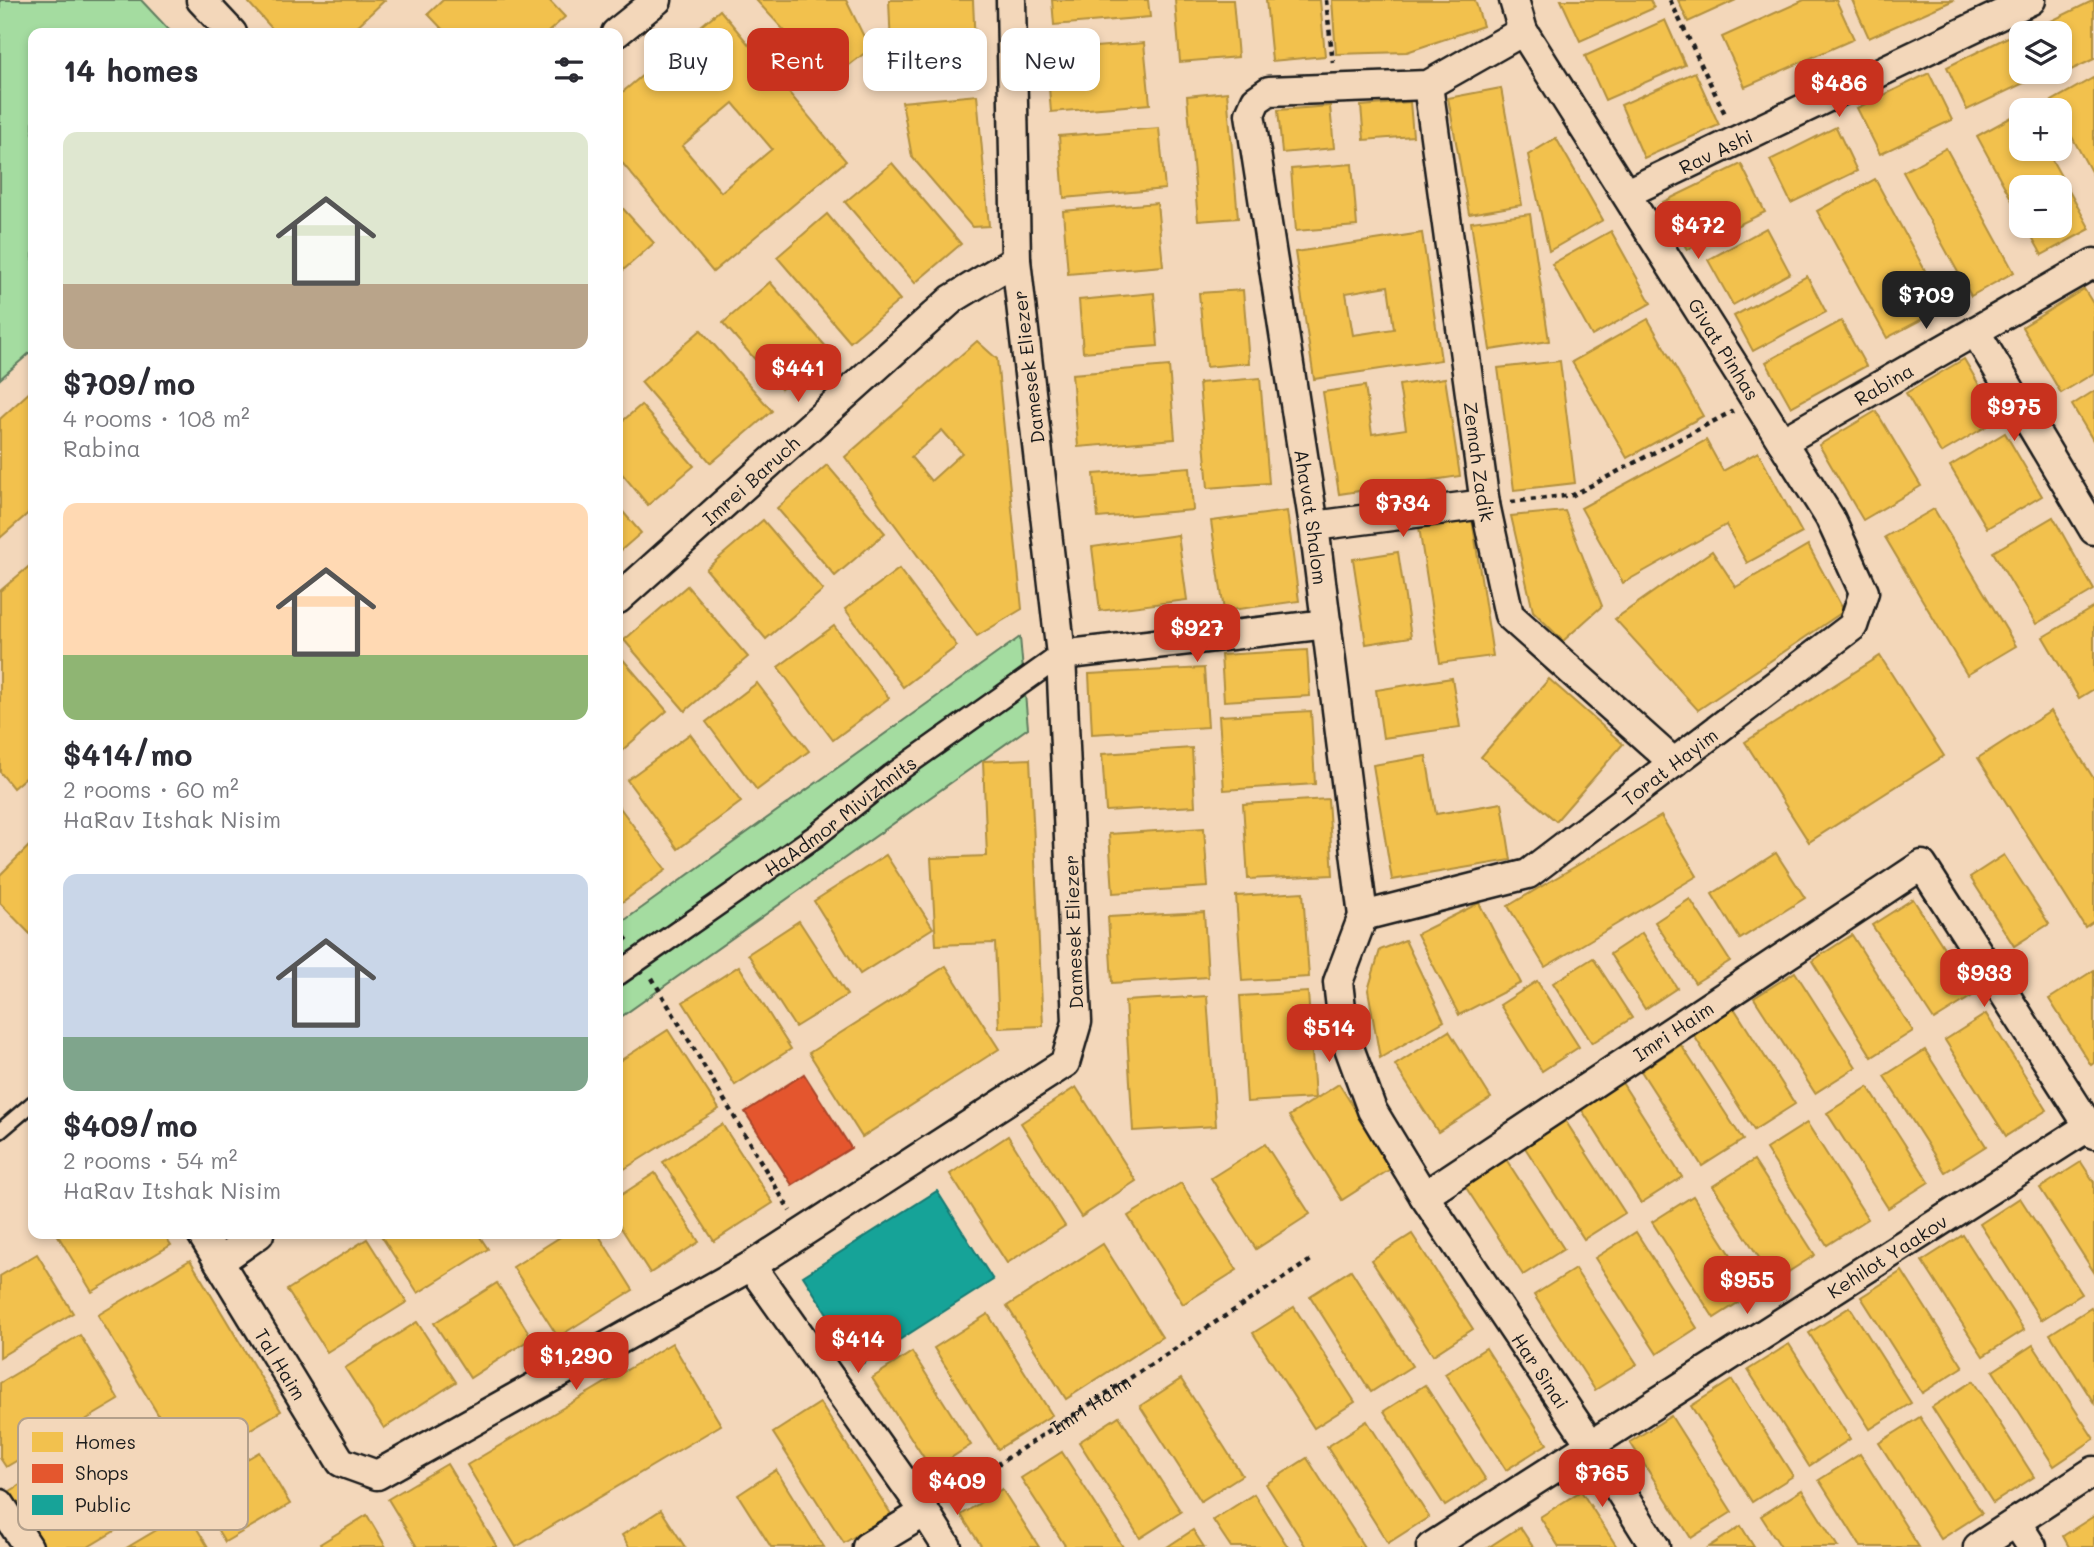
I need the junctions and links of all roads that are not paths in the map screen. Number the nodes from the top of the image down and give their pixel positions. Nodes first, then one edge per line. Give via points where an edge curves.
1 (201, 0) edge
2 (657, 0) edge
3 (1011, 0) edge
4 (1514, 0) edge
5 (2032, 0) edge
6 (227, 28) edge
7 (622, 28) edge
8 (1523, 30) junction
9 (1428, 85) junction
10 (1627, 193) junction
11 (1016, 260) junction
12 (2094, 263) edge
13 (1975, 331) junction
14 (1782, 442) junction
15 (1485, 504) junction
16 (1830, 518) joint
17 (1314, 526) junction
18 (2094, 530) edge
19 (623, 595) edge
20 (1327, 624) junction
21 (1061, 655) junction
22 (1674, 763) junction
23 (1363, 916) junction
24 (623, 971) edge
25 (28, 1107) edge
26 (2092, 1128) edge
27 (0, 1130) edge
28 (1424, 1196) junction
29 (204, 1239) edge
30 (252, 1239) edge
31 (219, 1262) junction
32 (751, 1266) junction
33 (1591, 1445) junction
34 (2094, 1471) edge
35 (377, 1475) joint
36 (0, 1504) edge
37 (925, 1512) junction
38 (2016, 1522) junction
39 (28, 1547) edge
40 (867, 1547) edge
41 (947, 1547) edge
42 (1431, 1547) edge
43 (1655, 1547) edge
44 (1978, 1547) edge
45 (2032, 1547) edge

1 - 6 street
2 - 7 street
3 - 11 street, Damesek Eliezer
4 - 8 street, Givat Pinhas
5 - 10 street, Rav Ashi
8 - 9 street, Ahavat Shalom
8 - 10 street, Givat Pinhas
9 - 15 street, Zemah Zadik
9 - 17 street, Ahavat Shalom via 1269,91 1256,100 1250,114
10 - 14 street, Givat Pinhas
11 - 19 street, Imrei Baruch via 952,299
11 - 21 street, Damesek Eliezer
12 - 13 street, Rabina
13 - 14 street, Rabina
13 - 18 street
14 - 16 street, Givat Pinhas
15 - 17 street
15 - 22 street, Zemah Zadik via 1509,615
16 - 22 street, Torat Hayim via 1864,592 1853,626
17 - 20 street, Ahavat Shalom
20 - 21 street
20 - 23 street, Ahavat Shalom
21 - 24 street, HaAdmor Mivizhnits
21 - 32 street, Damesek Eliezer via 1077,1022 1065,1063
22 - 23 street, Torat Hayim via 1528,874
23 - 28 street, Ahavat Shalom via 1338,982 1344,1034 1371,1110
25 - 27 lane
26 - 28 street, Imri Haim via 1922,865
26 - 33 street, Kehilot Yaakov
28 - 33 street, Har Sinai
29 - 31 street, Tal Haim
30 - 31 street
31 - 35 street, Tal Haim via 341,1462
32 - 35 street, Damesek Eliezer
32 - 37 street
33 - 42 street, Kehilot Yaakov
33 - 43 street, Har Sinai
34 - 38 street
36 - 39 street
37 - 40 street
37 - 41 street
38 - 44 street
38 - 45 street

